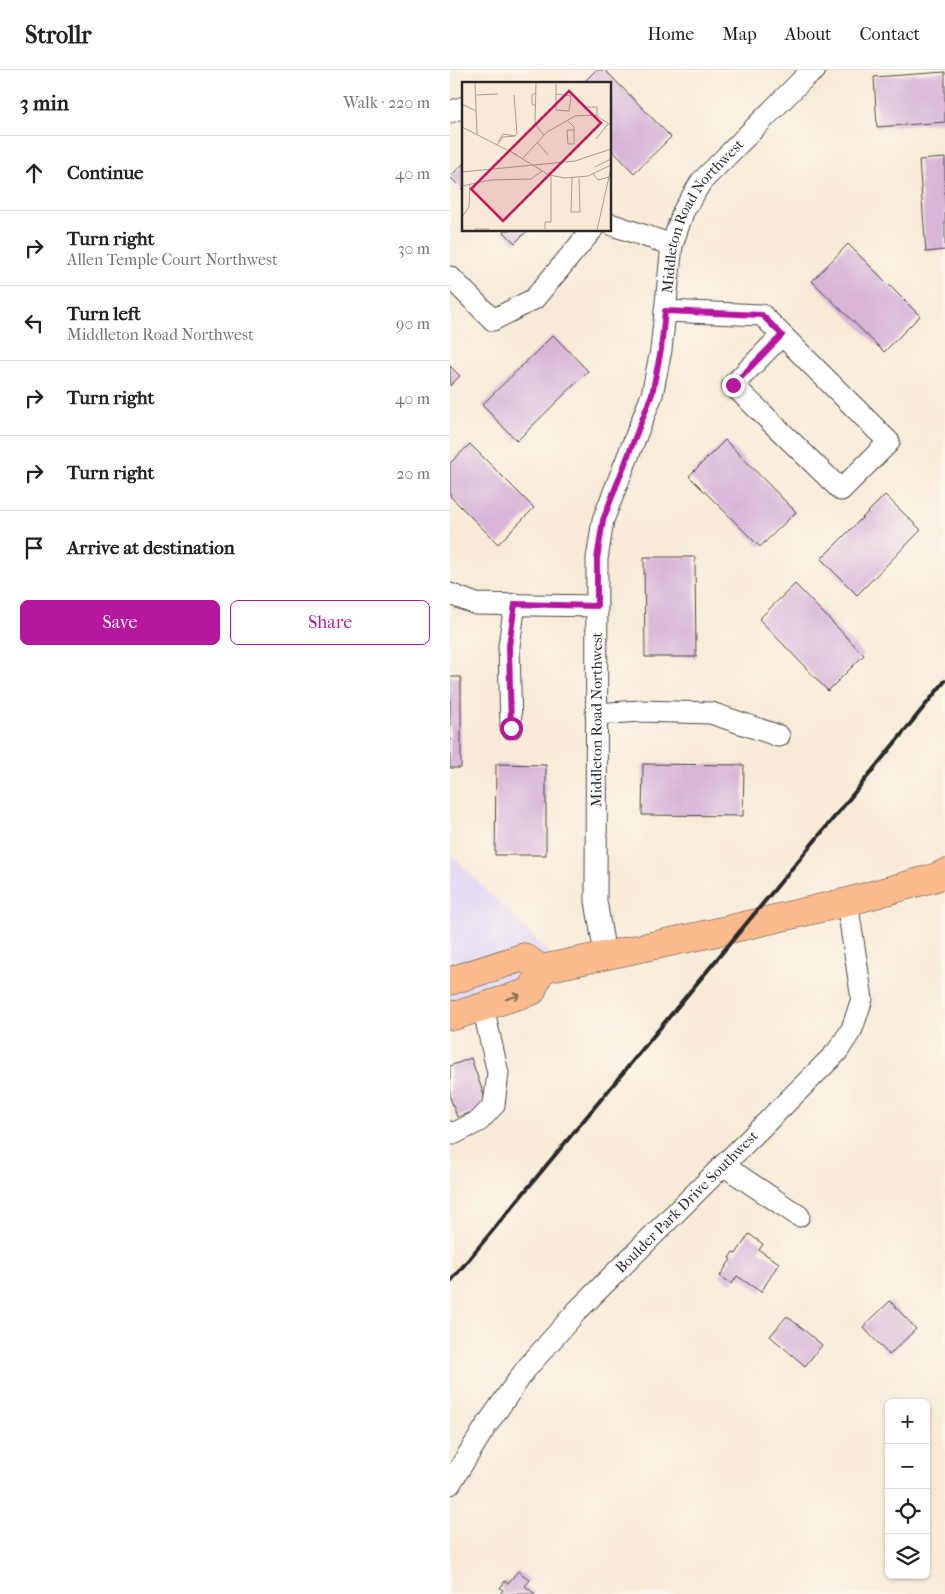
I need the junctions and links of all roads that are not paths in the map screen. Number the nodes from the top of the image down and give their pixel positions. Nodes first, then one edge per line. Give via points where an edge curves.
1 (815, 70) edge
2 (462, 108) edge
3 (450, 112) edge
4 (611, 224) edge
5 (591, 231) edge
6 (672, 246) junction
7 (450, 277) edge
8 (665, 311) junction
9 (782, 335) junction
10 (450, 594) edge
11 (515, 604) junction
12 (597, 606) junction
13 (596, 714) junction
14 (511, 728) dead end
15 (779, 736) dead end
16 (945, 873) edge
17 (848, 902) junction
18 (606, 955) junction
19 (541, 970) junction
20 (450, 981) edge
21 (483, 1007) junction
22 (450, 1014) edge
23 (450, 1132) edge
24 (723, 1165) junction
25 (799, 1216) dead end
26 (450, 1484) edge

1 - 6 street, Middleton Road Northwest via 701,182 683,212
2 - 3 street
4 - 6 street
5 - 7 street via 534,299 493,320
6 - 8 street, Middleton Road Northwest
8 - 9 street via 762,315
8 - 12 street, Middleton Road Northwest via 652,394 603,520 597,559
9 - 9 street via 889,442 841,490 733,385
10 - 11 street via 476,604
11 - 12 street
11 - 14 street via 509,646
12 - 13 street, Middleton Road Northwest
13 - 15 street via 640,711 712,713
13 - 18 street, Middleton Road Northwest via 596,901
16 - 17 main road
17 - 18 main road
17 - 24 street, Boulder Park Drive Southwest via 862,999 852,1029 837,1052
18 - 19 main road
19 - 20 main road via 524,957
21 -> 19 main road via 532,992
21 - 22 main road via 454,1016
21 - 23 street via 498,1073 494,1105 479,1122 453,1134
24 - 25 street
24 - 26 street, Boulder Park Drive Southwest via 577,1311 533,1362 486,1426

